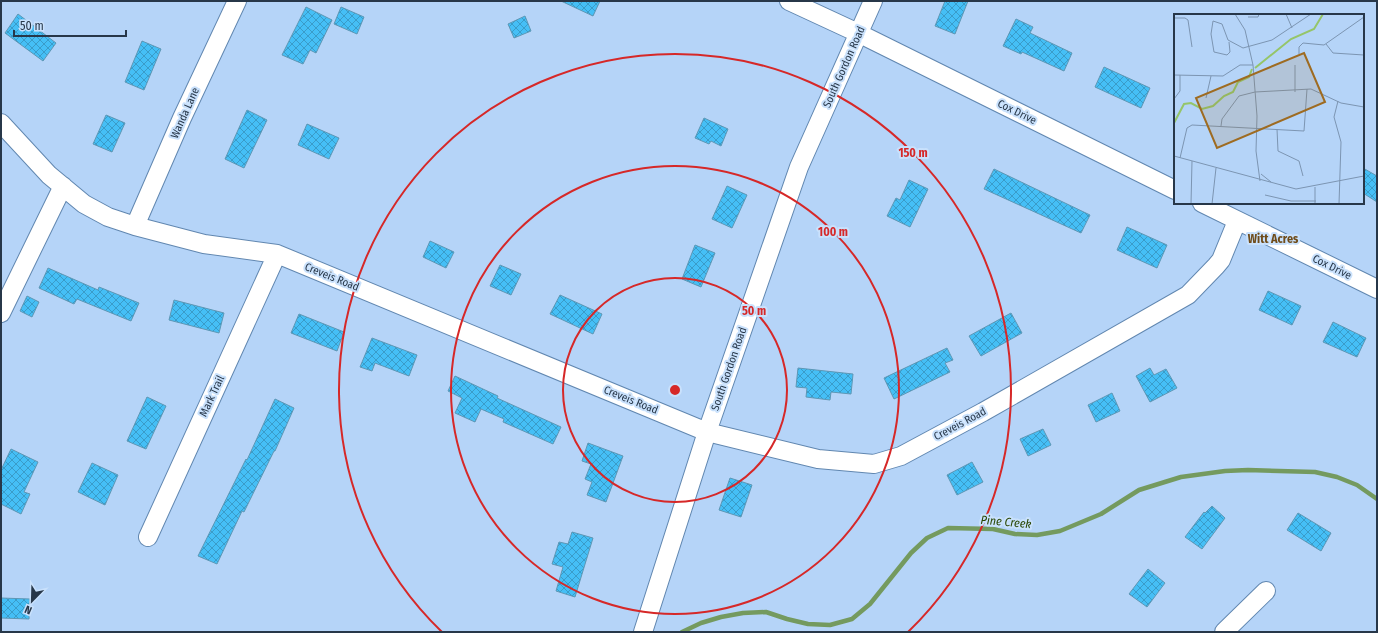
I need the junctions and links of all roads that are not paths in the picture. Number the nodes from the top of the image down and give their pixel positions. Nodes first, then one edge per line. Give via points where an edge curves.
1 (237, 1) edge
2 (789, 1) edge
3 (873, 1) edge
4 (858, 33) junction
5 (2, 126) edge
6 (63, 186) junction
7 (1174, 190) edge
8 (1204, 204) edge
9 (1237, 221) junction
10 (135, 226) junction
11 (277, 254) junction
12 (1377, 289) edge
13 (1, 313) edge
14 (707, 432) junction
15 (148, 537) dead end
16 (1266, 591) dead end
17 (643, 632) edge
18 (1224, 632) edge

1 - 10 street, Wanda Lane
2 - 4 street
3 - 4 street, South Gordon Road
4 - 7 street, Cox Drive
4 - 14 street, South Gordon Road via 799,167
5 - 6 street, Creveis Road
6 - 10 street, Creveis Road via 84,204 108,217
6 - 13 street
8 - 9 street, Cox Drive
9 - 12 street, Cox Drive
9 - 14 street, Creveis Road via 1221,260 1188,295 901,456 874,464 818,459
10 - 11 street, Creveis Road via 204,244
11 - 14 street, Creveis Road
11 - 15 street, Mark Trail
14 - 17 street, South Gordon Road
16 - 18 street

